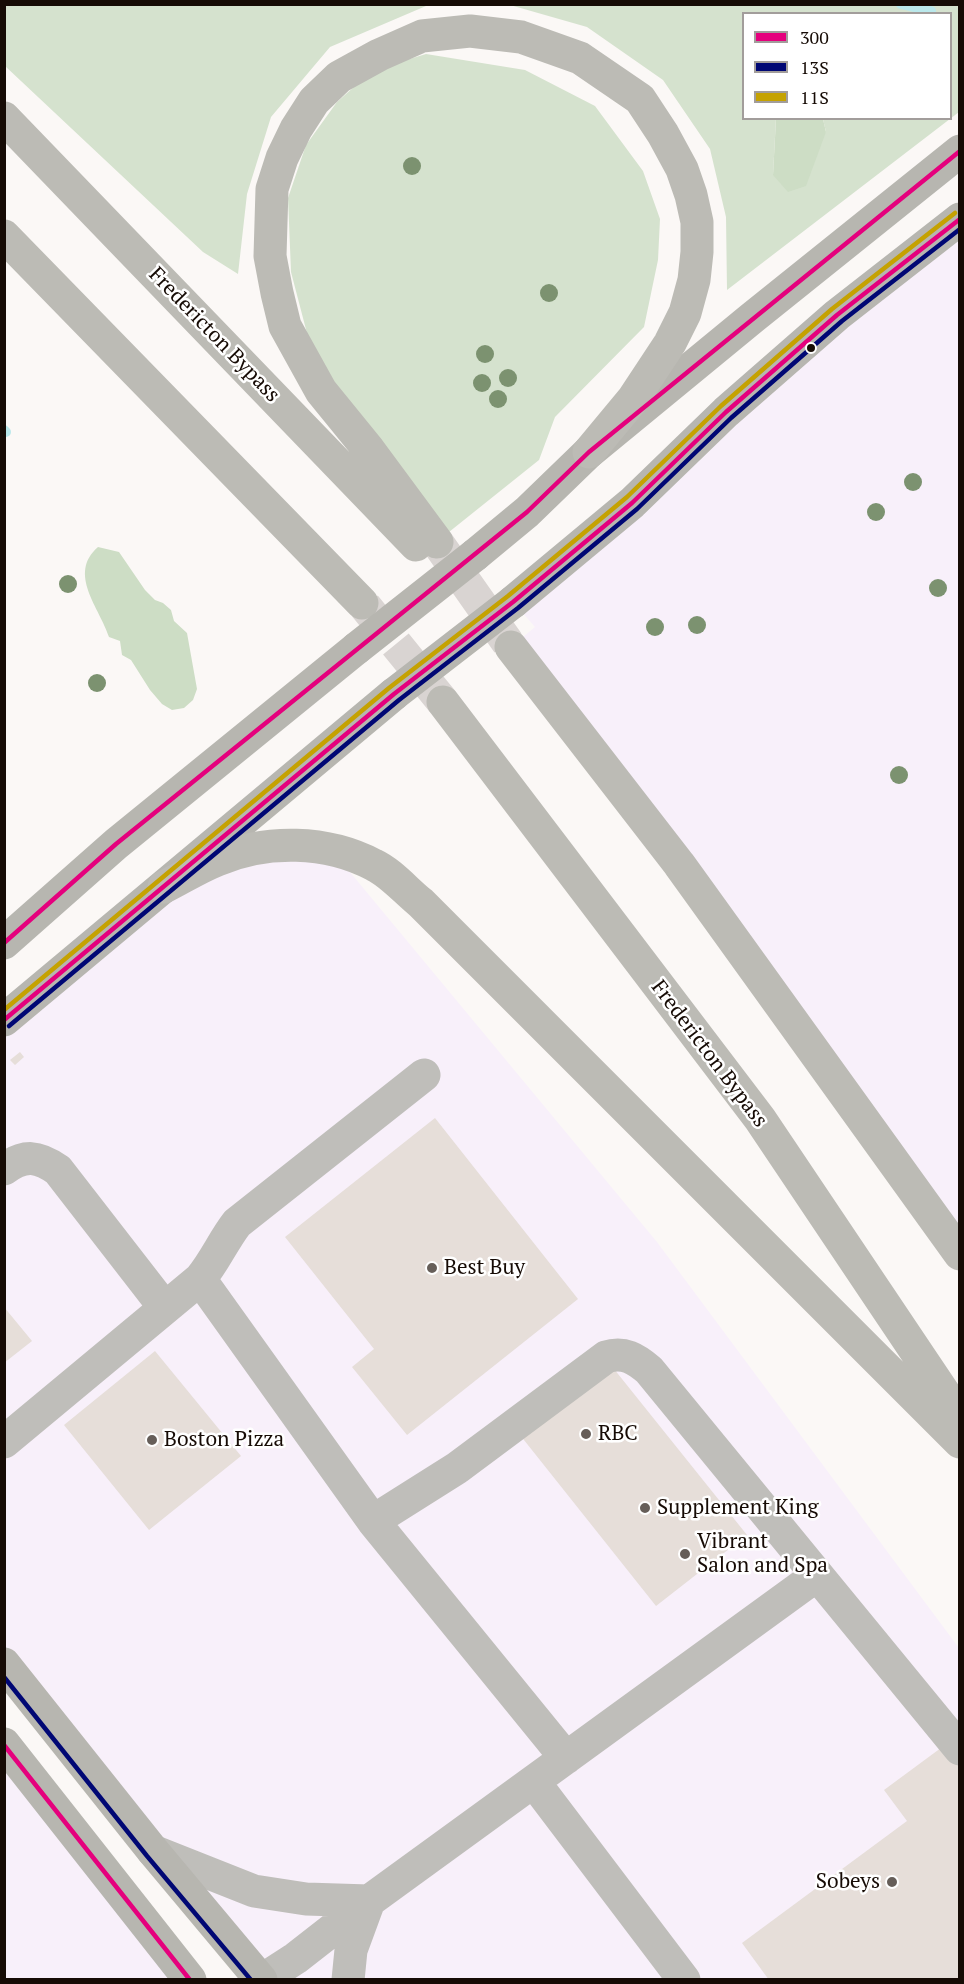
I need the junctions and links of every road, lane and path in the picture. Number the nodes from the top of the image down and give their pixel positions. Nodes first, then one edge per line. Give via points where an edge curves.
1 (4, 118) edge
2 (960, 151) edge
3 (960, 219) edge
4 (4, 236) edge
5 (590, 452) junction
6 (362, 603) tunnel mouth
7 (511, 647) tunnel mouth
8 (443, 702) tunnel mouth
9 (164, 887) junction
10 (4, 943) edge
11 (4, 1020) edge
12 (424, 1076) dead end
13 (4, 1168) edge
14 (960, 1254) edge
15 (200, 1279) junction
16 (165, 1308) junction
17 (960, 1417) edge
18 (5, 1442) edge
19 (960, 1443) edge
20 (373, 1521) junction
21 (816, 1576) junction
22 (4, 1664) edge
23 (4, 1744) edge
24 (960, 1749) edge
25 (566, 1758) junction
26 (534, 1782) junction
27 (153, 1851) junction
28 (369, 1901) junction
29 (190, 1980) edge
30 (262, 1980) edge
31 (348, 1980) edge
32 (684, 1980) edge

1 - 5 highway, Fredericton Bypass via 430,547 369,450 321,392 285,326 270,256 272,189 282,158 314,101 339,77 422,36 470,31 521,37 580,58 640,99 682,169 697,222 694,280 685,313 633,399
2 - 5 main road
3 - 9 main road, bridge via 837,315 726,412 632,503 394,694
4 - 6 highway
5 - 10 main road, bridge via 527,512 116,844
7 - 14 highway via 679,864
8 - 17 highway, Fredericton Bypass via 759,1119
9 - 11 main road
9 - 19 highway via 218,859 286,845 330,848 375,865 421,903
12 - 15 lane via 237,1223
13 - 16 lane via 32,1158 58,1170
15 - 16 lane
15 - 20 lane
16 - 18 lane
20 - 21 lane via 457,1468 606,1357 626,1355 649,1370
20 - 25 lane
21 - 24 lane
21 - 25 lane
22 - 27 main road
23 - 29 main road
25 - 26 lane
26 - 28 lane
26 - 32 lane
27 - 28 lane via 254,1891 306,1899
27 - 30 main road
28 - 30 lane
28 - 31 lane via 351,1950

